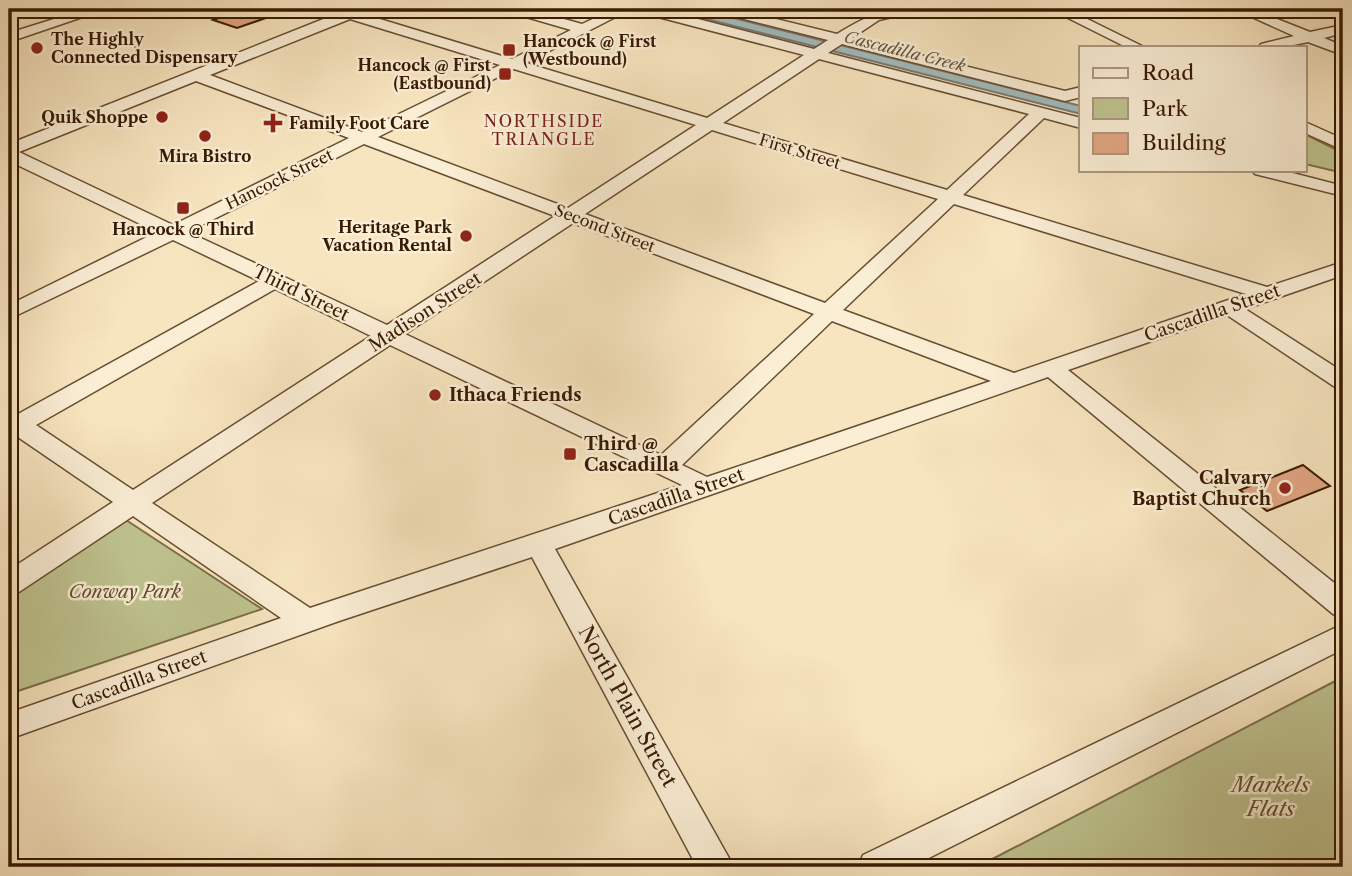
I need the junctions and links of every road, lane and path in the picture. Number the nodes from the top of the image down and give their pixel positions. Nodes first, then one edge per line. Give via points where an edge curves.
1 (99, 9) edge
2 (514, 9) edge
3 (624, 9) edge
4 (645, 9) edge
5 (721, 9) edge
6 (909, 9) edge
7 (1057, 9) edge
8 (1241, 9) edge
9 (348, 10) edge
10 (854, 11) dead end
11 (874, 17) junction
12 (584, 29) junction
13 (1343, 29) edge
14 (1309, 37) junction
15 (9, 38) edge
16 (829, 46) junction
17 (1136, 46) edge
18 (1270, 46) edge
19 (1343, 51) edge
20 (513, 64) junction
21 (195, 75) junction
22 (1073, 94) edge
23 (1041, 112) junction
24 (1079, 122) edge
25 (712, 124) junction
26 (1306, 127) edge
27 (363, 138) junction
28 (1343, 145) edge
29 (9, 152) edge
30 (1269, 172) edge
31 (1343, 191) edge
32 (951, 198) junction
33 (572, 216) junction
34 (172, 232) junction
35 (1343, 268) edge
36 (275, 281) junction
37 (1268, 295) junction
38 (1230, 308) junction
39 (829, 312) junction
40 (9, 313) edge
41 (389, 336) junction
42 (1051, 368) junction
43 (1014, 382) junction
44 (1343, 382) edge
45 (665, 466) junction
46 (707, 487) junction
47 (133, 503) junction
48 (539, 544) junction
49 (9, 584) edge
50 (1343, 606) edge
51 (307, 621) junction
52 (1343, 636) edge
53 (9, 726) edge
54 (716, 867) edge
55 (876, 867) edge

1 - 15 street
2 - 12 street
3 - 12 street, Hancock Street
4 - 16 street
5 - 16 street
6 - 11 street
7 - 17 street
8 - 14 street
9 - 20 street, First Street
9 - 21 street
10 - 11 street
11 - 16 street, Madison Street
12 - 20 street, Hancock Street
13 - 14 street
14 - 18 street
14 - 19 street
16 - 22 street
16 - 23 street
16 - 25 street, Madison Street
20 - 25 street, First Street
20 - 27 street, Hancock Street
21 - 27 street, Second Street
21 - 29 street
23 - 24 street
23 - 32 street
25 - 32 street, First Street
25 - 33 street, Madison Street
26 - 28 street
27 - 33 street, Second Street
27 - 34 street, Hancock Street
29 - 34 street, Third Street
30 - 31 street
32 - 37 street, First Street
32 - 39 street
33 - 39 street, Second Street
33 - 41 street, Madison Street
34 - 36 street, Third Street
34 - 40 street, Hancock Street
35 - 37 street, Cascadilla Street
36 - 41 street, Third Street
36 - 47 street via 18,425
37 - 38 street, Cascadilla Street
38 - 42 street, Cascadilla Street
38 - 44 street
39 - 43 street, Second Street
39 - 45 street
41 - 45 street, Third Street
41 - 47 street, Madison Street
42 - 43 street, Cascadilla Street
42 - 50 street
43 - 46 street, Cascadilla Street
45 - 46 street, Third Street
46 - 48 street, Cascadilla Street
47 - 49 street, Madison Street
47 - 51 street
48 - 51 street, Cascadilla Street
48 - 54 street, North Plain Street
51 - 53 street, Cascadilla Street
52 - 55 street

